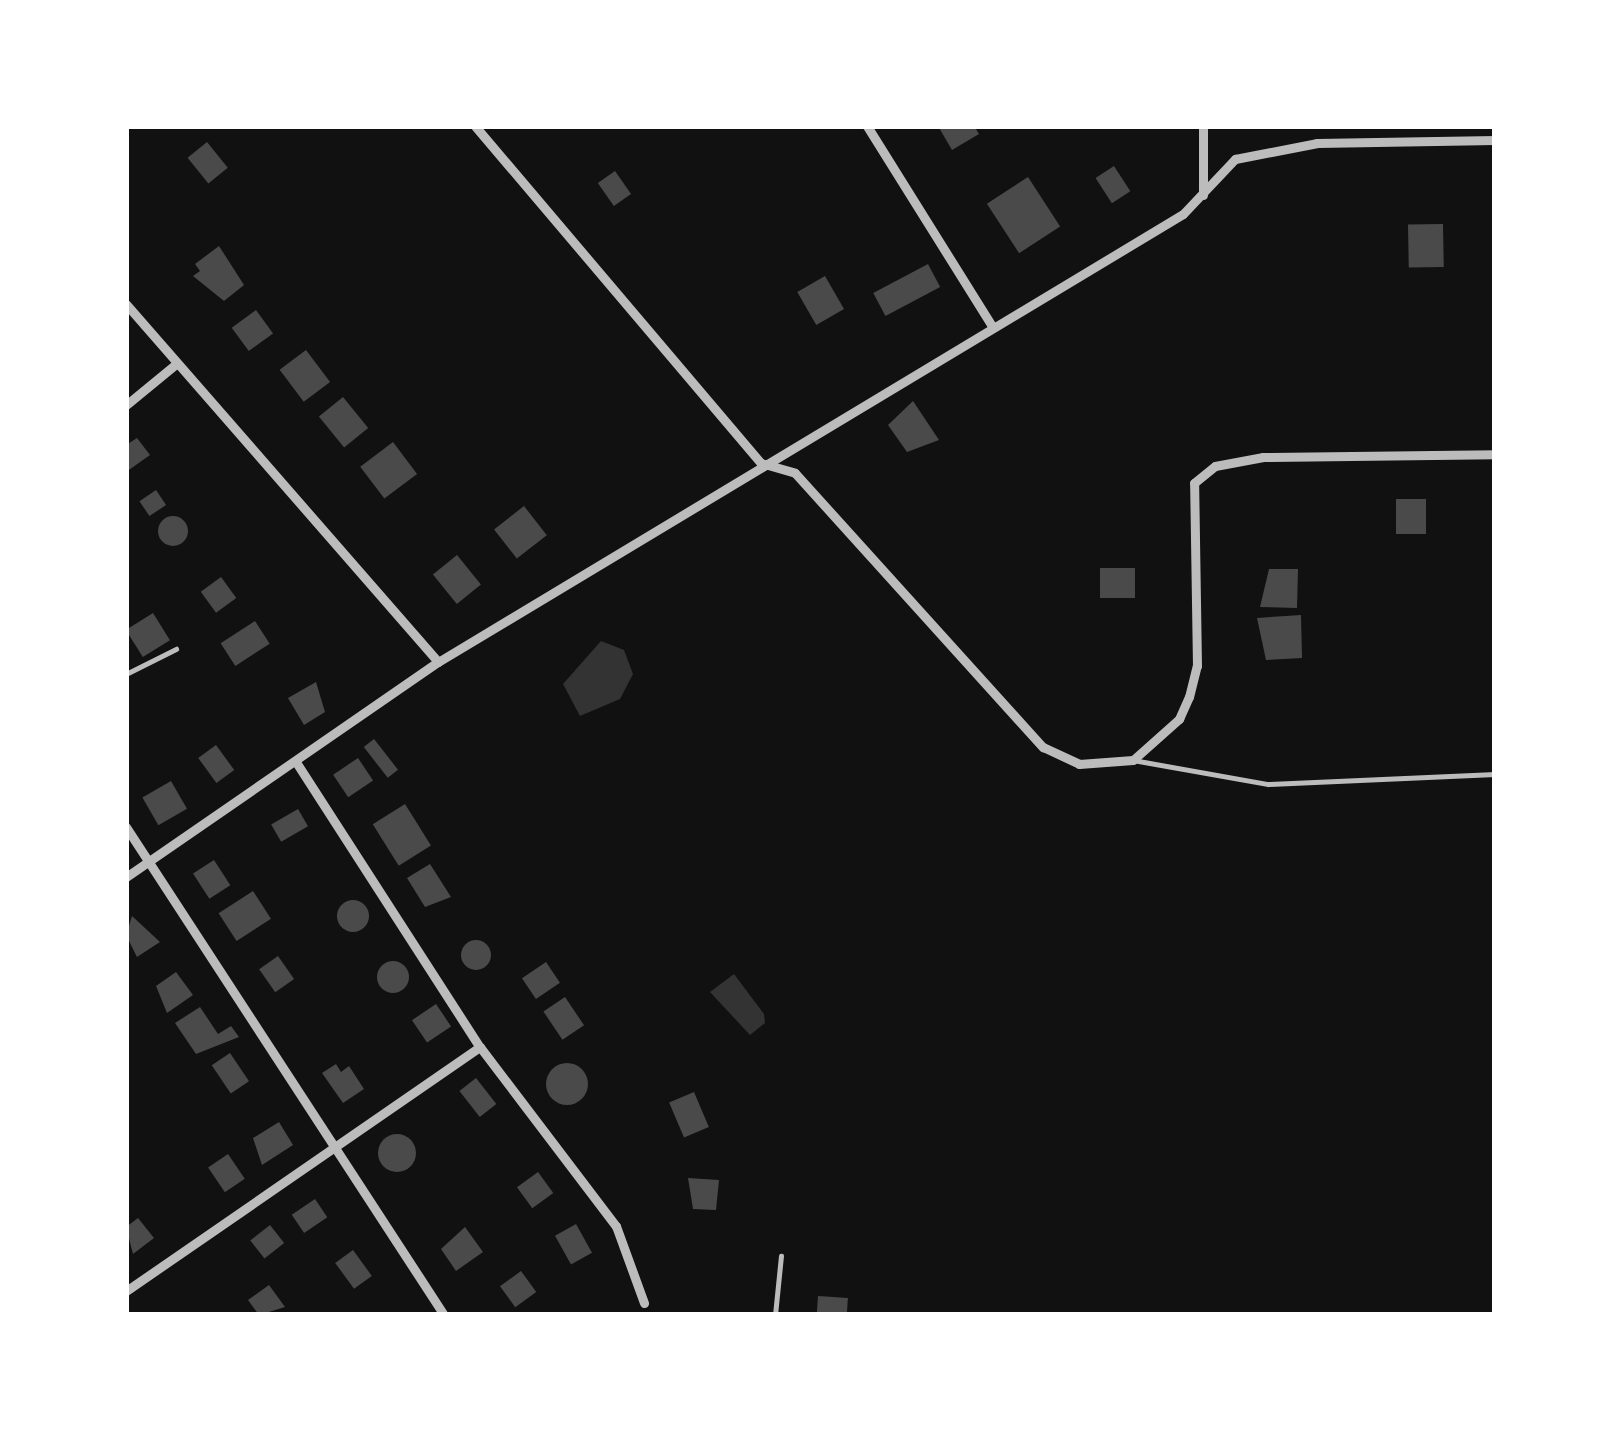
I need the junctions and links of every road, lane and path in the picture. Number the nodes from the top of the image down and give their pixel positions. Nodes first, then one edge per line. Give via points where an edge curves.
1 (475, 126) edge
2 (867, 126) edge
3 (1203, 126) edge
4 (1495, 140) edge
5 (1203, 194) junction
6 (126, 304) edge
7 (992, 326) junction
8 (176, 364) junction
9 (126, 405) edge
10 (1495, 454) edge
11 (761, 463) junction
12 (176, 649) dead end
13 (438, 662) junction
14 (126, 674) edge
15 (1132, 760) junction
16 (296, 762) junction
17 (1495, 773) edge
18 (126, 826) edge
19 (149, 862) junction
20 (126, 878) edge
21 (479, 1047) junction
22 (334, 1150) junction
23 (781, 1256) dead end
24 (126, 1291) edge
25 (644, 1304) dead end
26 (444, 1315) edge
27 (776, 1315) edge

1 - 11 street
2 - 7 street
3 - 5 street
4 - 5 street via 1256,150 1235,159
5 - 7 street
6 - 8 street
7 - 11 street
8 - 9 street
8 - 13 street
10 - 15 street via 1263,457 1215,466 1194,483 1198,666 1179,719
11 - 13 street
11 - 15 street via 795,472 1043,746 1079,764
12 - 14 lane
13 - 16 street
15 - 17 lane via 1268,784
16 - 19 street
16 - 21 street
18 - 19 street
19 - 20 street
19 - 22 street
21 - 22 street
21 - 25 street via 616,1226
22 - 24 street
22 - 26 street
23 - 27 lane

